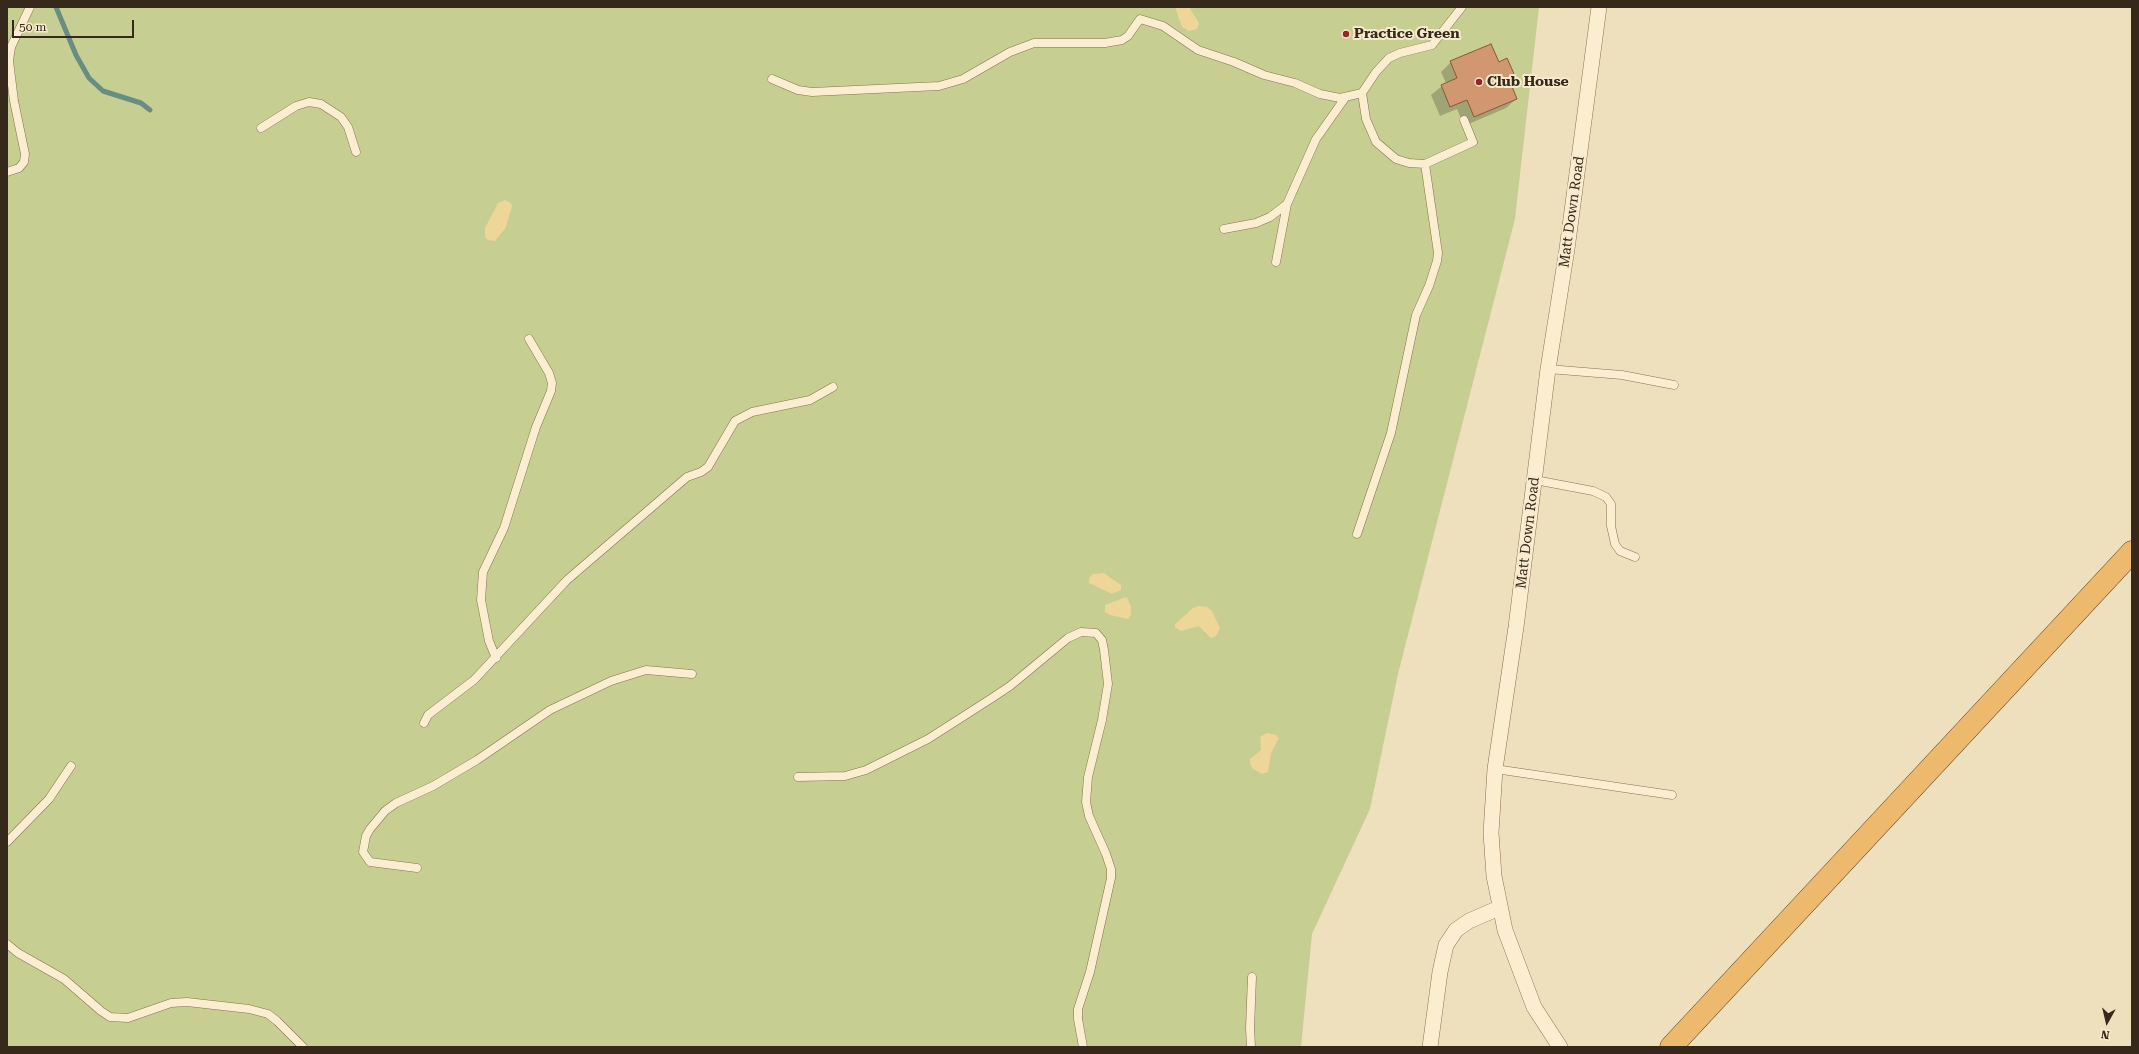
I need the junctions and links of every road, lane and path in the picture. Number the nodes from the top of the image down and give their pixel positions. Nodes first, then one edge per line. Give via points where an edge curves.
1 (30, 7) edge
2 (1462, 7) edge
3 (1599, 7) edge
4 (772, 79) dead end
5 (1362, 93) junction
6 (1344, 98) junction
7 (1464, 120) dead end
8 (261, 128) dead end
9 (356, 152) dead end
10 (1425, 164) junction
11 (7, 172) edge
12 (1287, 204) junction
13 (1224, 229) dead end
14 (1276, 262) dead end
15 (529, 339) dead end
16 (1548, 369) junction
17 (1674, 385) dead end
18 (833, 387) dead end
19 (1535, 480) junction
20 (1357, 534) dead end
21 (2132, 552) edge
22 (1635, 556) dead end
23 (496, 658) junction
24 (692, 674) dead end
25 (424, 723) dead end
26 (71, 766) dead end
27 (1495, 769) junction
28 (798, 777) dead end
29 (1672, 795) dead end
30 (7, 842) edge
31 (417, 868) dead end
32 (1499, 908) junction
33 (7, 944) edge
34 (1252, 977) dead end
35 (303, 1047) edge
36 (1084, 1047) edge
37 (1251, 1047) edge
38 (1430, 1047) edge
39 (1560, 1047) edge
40 (1672, 1047) edge

1 - 11 lane via 11,47 9,61 14,101 26,154 19,168
2 - 5 lane via 1432,46 1406,51 1390,58 1376,72
3 - 16 street, Matt Down Road via 1567,249
4 - 6 lane via 798,90 812,92 939,86 963,79 1010,52 1034,43 1105,43 1122,40 1140,19 1169,30 1198,50 1320,94
5 - 6 lane
5 - 10 lane via 1366,119 1376,142 1396,159
6 - 12 lane via 1316,139
7 - 10 lane via 1473,142
8 - 9 lane via 296,106 310,102 321,104 341,117 348,127
10 - 20 lane via 1437,261 1416,315 1391,433
12 - 13 lane via 1263,220 1244,227
12 - 14 lane
15 - 23 lane via 552,383 504,528 483,572 481,600 489,641
16 - 17 lane via 1622,375
16 - 19 street, Matt Down Road
18 - 23 lane via 810,400 752,412 735,421 708,467 687,477 567,580
19 - 22 lane via 1592,491 1606,497 1611,504 1611,526 1615,544 1620,551
19 - 27 street, Matt Down Road
21 - 40 highway
23 - 25 lane via 474,680 428,715
24 - 31 lane via 646,670 611,681 550,710 477,760 396,803 385,811 370,829 363,852 370,862
26 - 30 lane via 49,799
27 - 29 lane
27 - 32 street, Matt Down Road via 1491,833
28 - 36 lane via 845,776 866,770 928,738 992,698 1068,638 1081,632 1096,633 1102,640 1108,684 1102,720 1090,762 1086,802 1089,816 1106,854 1111,878 1090,972 1078,1009
32 - 38 street via 1469,921 1456,930 1446,945
32 - 39 street, Matt Down Road via 1534,1006
33 - 35 lane via 64,979 110,1017 128,1018 171,1003 187,1002 248,1009 268,1014
34 - 37 lane

